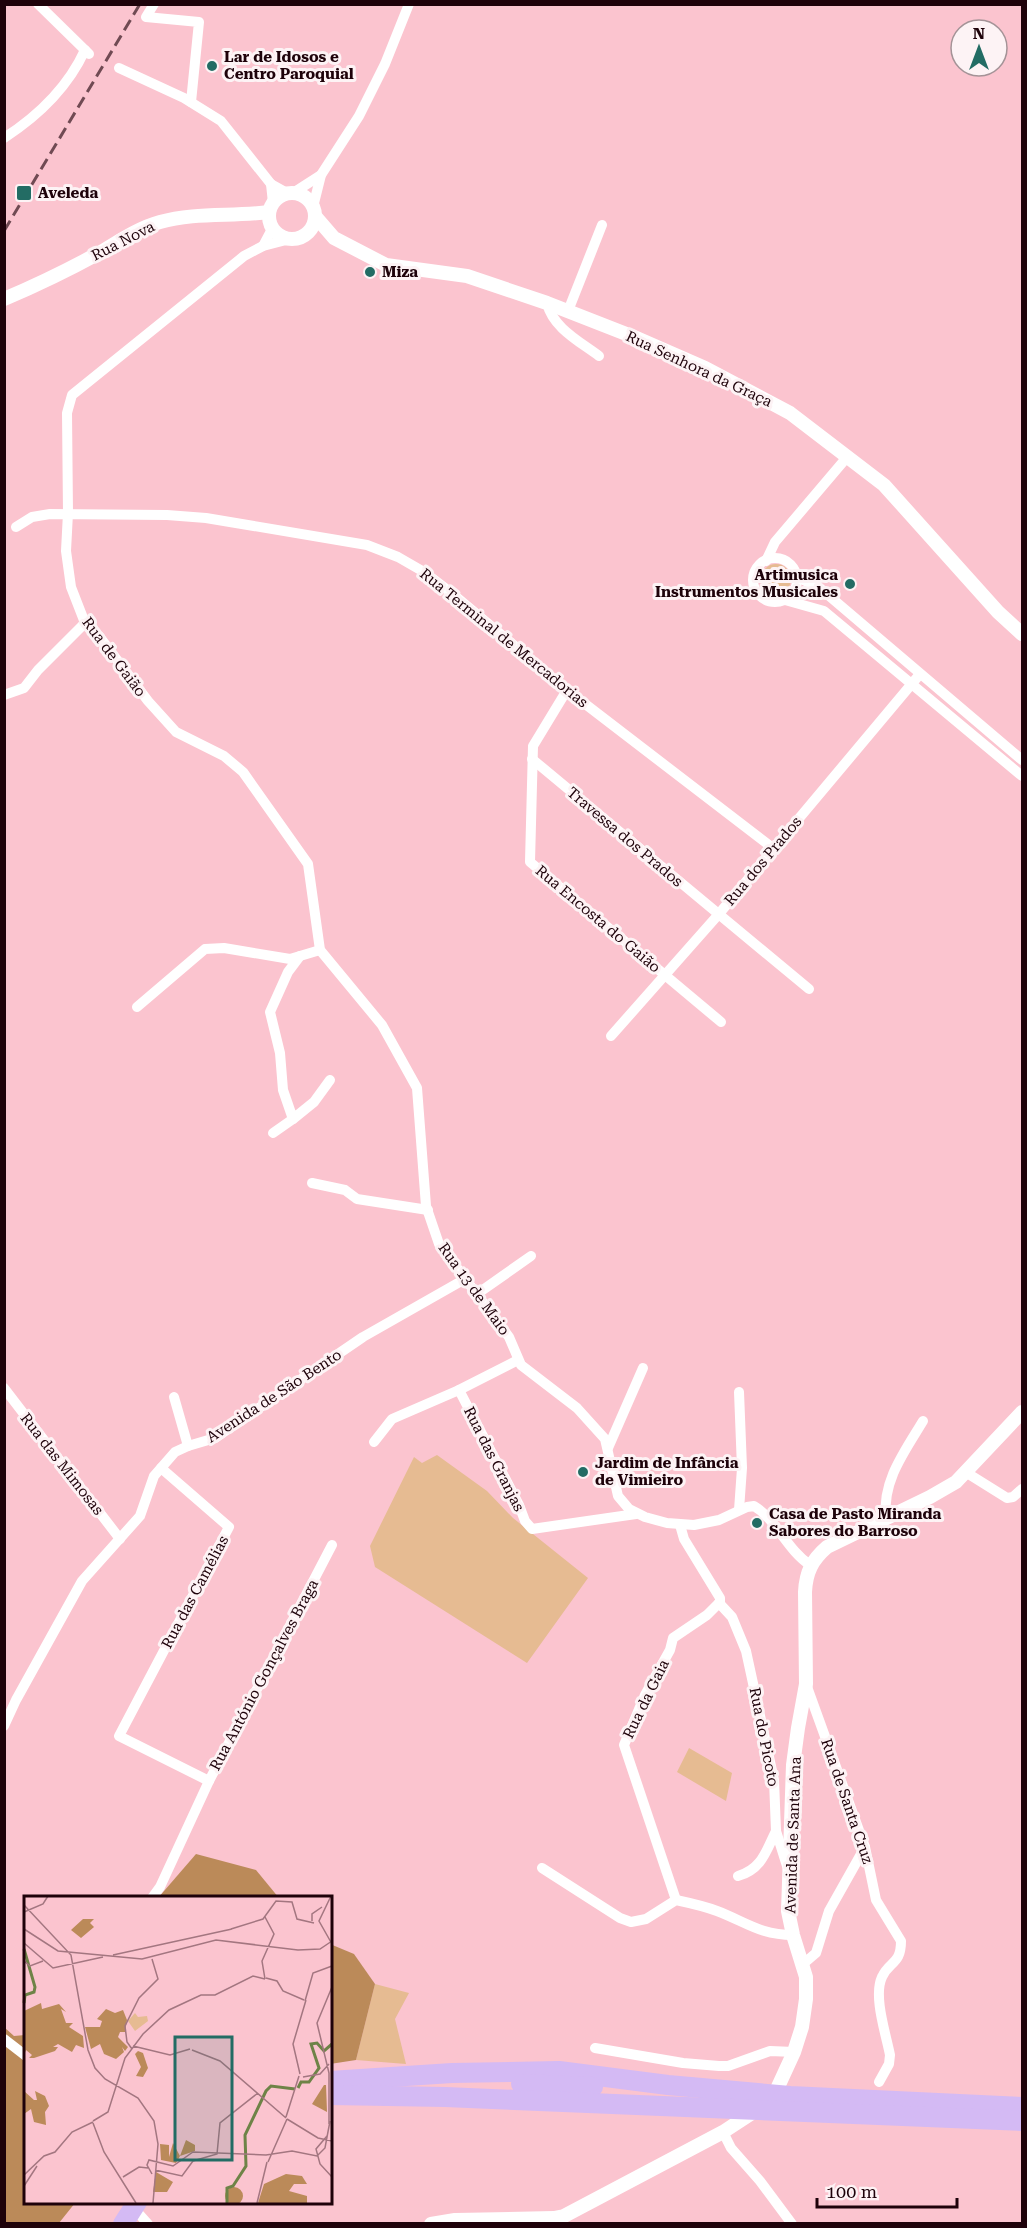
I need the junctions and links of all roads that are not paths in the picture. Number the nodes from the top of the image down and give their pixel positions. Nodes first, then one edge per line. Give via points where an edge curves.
1 (38, 4) edge
2 (154, 4) edge
3 (409, 4) edge
4 (119, 68) dead end
5 (190, 102) junction
6 (4, 138) edge
7 (321, 175) junction
8 (271, 184) junction
9 (291, 193) junction
10 (314, 212) junction
11 (271, 216) junction
12 (602, 225) dead end
13 (304, 236) junction
14 (333, 238) junction
15 (290, 239) junction
16 (262, 246) junction
17 (4, 299) edge
18 (547, 303) junction
19 (568, 311) junction
20 (599, 356) dead end
21 (848, 456) junction
22 (68, 513) junction
23 (16, 526) dead end
24 (766, 561) junction
25 (796, 576) junction
26 (785, 600) junction
27 (85, 623) junction
28 (1023, 634) edge
29 (920, 674) junction
30 (912, 684) junction
31 (567, 690) junction
32 (4, 695) edge
33 (532, 759) junction
34 (1023, 760) edge
35 (1023, 776) edge
36 (774, 849) junction
37 (718, 915) junction
38 (320, 950) junction
39 (300, 956) junction
40 (665, 975) junction
41 (809, 989) dead end
42 (137, 1007) dead end
43 (721, 1022) dead end
44 (611, 1036) dead end
45 (330, 1080) dead end
46 (294, 1119) junction
47 (273, 1133) dead end
48 (312, 1183) dead end
49 (428, 1210) junction
50 (531, 1256) dead end
51 (465, 1279) junction
52 (477, 1294) junction
53 (518, 1360) junction
54 (643, 1368) dead end
55 (4, 1388) edge
56 (459, 1390) junction
57 (739, 1392) dead end
58 (174, 1397) dead end
59 (1023, 1413) edge
60 (923, 1421) dead end
61 (374, 1442) dead end
62 (188, 1446) junction
63 (609, 1448) junction
64 (161, 1468) junction
65 (967, 1473) junction
66 (1023, 1489) edge
67 (740, 1510) junction
68 (636, 1514) junction
69 (886, 1517) junction
70 (680, 1525) junction
71 (120, 1539) junction
72 (332, 1545) dead end
73 (810, 1565) junction
74 (719, 1603) junction
75 (806, 1683) junction
76 (4, 1725) edge
77 (119, 1736) joint
78 (209, 1781) junction
79 (776, 1831) junction
80 (865, 1847) junction
81 (542, 1868) dead end
82 (738, 1876) dead end
83 (790, 1877) junction
84 (153, 1896) edge
85 (676, 1900) junction
86 (793, 1935) junction
87 (803, 1964) junction
88 (4, 2039) edge
89 (596, 2048) dead end
90 (794, 2052) junction
91 (24, 2054) edge
92 (332, 2081) edge
93 (879, 2082) dead end
94 (332, 2095) edge
95 (1023, 2107) edge
96 (1023, 2121) edge
97 (727, 2129) junction
98 (121, 2204) edge
99 (130, 2204) edge
100 (136, 2204) edge
101 (455, 2222) edge
102 (108, 2223) edge
103 (123, 2223) edge
104 (148, 2223) edge
105 (431, 2223) edge
106 (792, 2223) edge

1 - 6 street via 87,52 43,109
2 - 5 street via 146,17 199,22
3 - 7 street via 359,116
4 - 5 street
5 - 8 street via 221,121
7 - 9 street
7 - 10 street
8 - 9 street
8 - 11 street
9 - 10 street via 308,199
9 - 11 street via 278,197
10 - 13 street via 312,228
10 - 14 street, Rua Senhora da Graça
11 - 15 street via 278,235
11 - 16 street, Rua de Gaião
11 - 17 street, Rua Nova via 181,217 158,222 49,280
12 - 19 street
13 - 14 street, Rua Senhora da Graça
13 - 15 street
14 - 18 street, Rua Senhora da Graça via 386,265 467,276
15 - 16 street, Rua de Gaião
16 - 22 street, Rua de Gaião via 244,256 72,395 67,413
18 - 19 street, Rua Senhora da Graça
18 - 20 street via 559,326
19 - 21 street, Rua Senhora da Graça via 743,386 790,413
21 - 24 street via 775,542
21 - 28 street, Rua Senhora da Graça via 884,485 998,612
22 - 23 street, Rua Terminal de Mercadorias via 33,517
22 - 27 street, Rua de Gaião via 68,570
22 - 31 street, Rua Terminal de Mercadorias via 206,518 367,545 424,572
24 - 25 street via 785,561
24 - 26 street via 756,570 755,590 765,600
25 - 26 street via 795,590
25 - 29 street via 821,589
26 - 30 street via 825,611
27 - 32 street via 24,688
27 - 38 street, Rua de Gaião via 176,732 224,756 243,772 308,864
29 - 30 street, Rua dos Prados
29 - 34 street
30 - 35 street
30 - 36 street, Rua dos Prados
31 - 33 street via 533,746
31 - 36 street, Rua Terminal de Mercadorias
33 - 37 street, Travessa dos Prados
33 - 40 street, Rua Encosta do Gaião via 530,862
36 - 37 street, Rua dos Prados
37 - 40 street, Rua dos Prados
37 - 41 street, Travessa dos Prados
38 - 39 street
38 - 49 street, Rua 13 de Maio via 382,1025 417,1088
39 - 42 street via 290,959 224,948 205,949
39 - 46 street via 288,972 270,1012 280,1053 283,1090
40 - 43 street, Rua Encosta do Gaião
40 - 44 street, Rua dos Prados
45 - 46 street via 314,1102
46 - 47 street
48 - 49 street via 345,1190 357,1199
49 - 51 street, Rua 13 de Maio via 439,1244
50 - 52 street
51 - 52 street, Rua 13 de Maio
51 - 62 street, Avenida de São Bento via 363,1337 215,1438
52 - 53 street, Rua 13 de Maio via 509,1338
53 - 56 street
53 - 63 street, Rua 13 de Maio via 587,1418
54 - 63 street
55 - 71 street, Rua das Mimosas
56 - 61 street via 392,1419
56 - 68 street, Rua das Granjas via 532,1529
57 - 67 street
58 - 62 street
59 - 65 street
60 - 69 street via 893,1472
62 - 64 street, Avenida de São Bento via 175,1452
63 - 68 street, Rua 13 de Maio via 620,1500
64 - 71 street, Avenida de São Bento via 154,1476 140,1516
64 - 77 street, Rua das Camélias via 229,1527
65 - 66 street via 1009,1499
65 - 69 street via 930,1497
67 - 70 street via 705,1524
67 - 73 street via 757,1507 795,1554
68 - 70 street
69 - 73 street via 826,1547
70 - 74 street via 684,1539 720,1598
71 - 76 street, Avenida de São Bento via 82,1581
72 - 78 street, Rua António Gonçalves Braga
73 - 75 street, Avenida de Santa Ana via 805,1592
74 - 79 street, Rua do Picoto via 732,1617 746,1651 774,1780
74 - 85 street, Rua da Gaia via 673,1638 624,1745
75 - 80 street, Rua de Santa Cruz
75 - 83 street, Avenida de Santa Ana via 793,1765
77 - 78 street, Rua António Gonçalves Braga
78 - 84 street
79 - 82 street via 757,1867
79 - 83 street, Rua do Picoto
80 - 87 street via 829,1911 816,1953
80 - 93 street, Rua de Santa Cruz via 876,1900 901,1944 898,1961 884,1974 880,1986 890,2055
81 - 85 street via 627,1921 646,1919
83 - 86 street, Avenida de Santa Ana via 788,1911
85 - 86 street via 717,1911 775,1935
86 - 87 street, Avenida de Santa Ana
87 - 90 street, Avenida de Santa Ana via 806,1999
88 - 91 street
89 - 90 street via 719,2066 770,2051
90 - 97 street, Avenida de Santa Ana via 777,2089 761,2107
92 - 95 highway via 453,2073 559,2072 790,2096
94 - 96 highway
97 - 101 street, Avenida de Santa Ana via 564,2216
97 - 106 street via 731,2148
98 - 102 highway
99 - 104 street
100 - 103 highway
101 - 105 street, Avenida de Santa Ana

